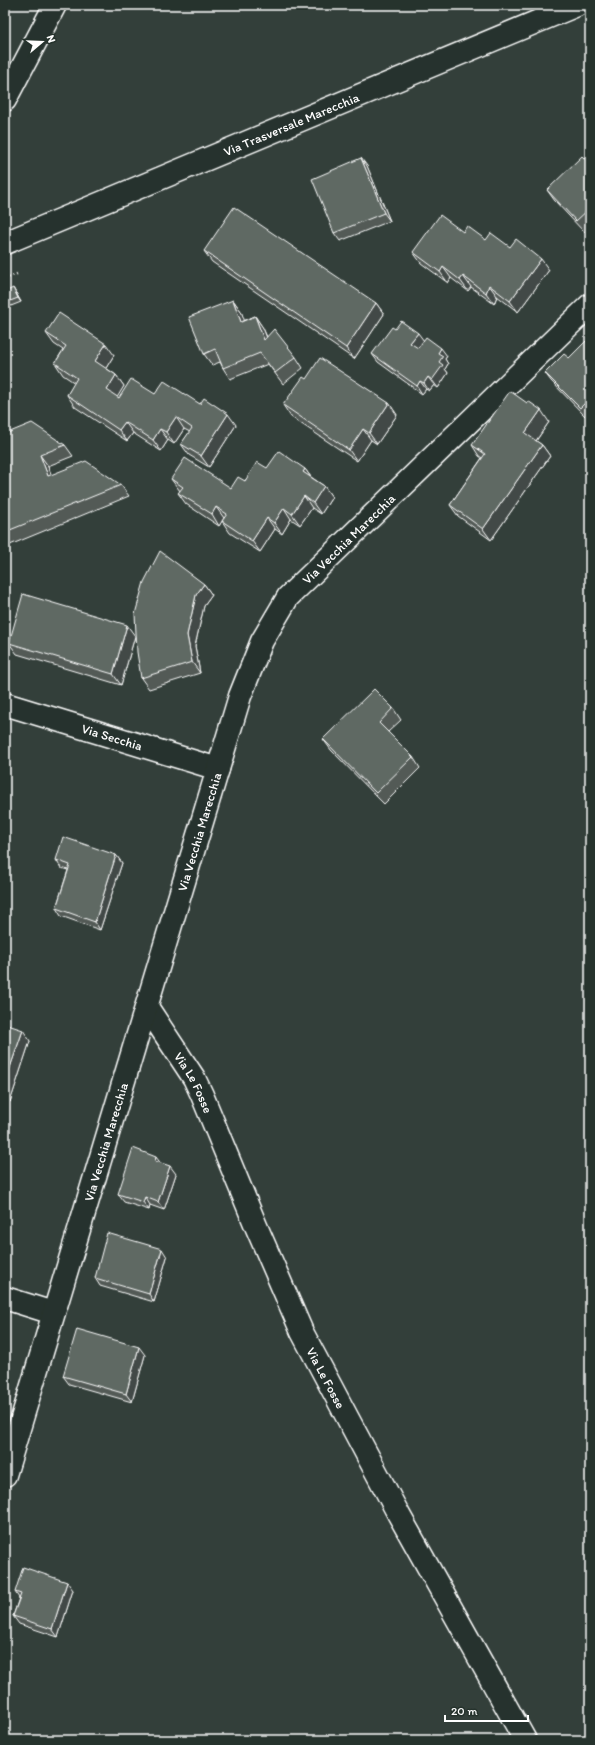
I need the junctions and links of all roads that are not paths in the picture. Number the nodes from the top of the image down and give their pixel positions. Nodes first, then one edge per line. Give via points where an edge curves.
1 (55, 5) edge
2 (577, 5) edge
3 (5, 100) edge
4 (5, 243) edge
5 (590, 305) edge
6 (5, 704) edge
7 (218, 769) junction
8 (147, 1007) junction
9 (5, 1298) edge
10 (53, 1313) junction
11 (5, 1475) edge
12 (525, 1740) edge

1 - 3 street
2 - 4 street, Via Trasversale Marecchia
5 - 7 street, Via Vecchia Marecchia via 288,597 262,641 240,696
6 - 7 street, Via Secchia
7 - 8 street, Via Vecchia Marecchia
8 - 10 street, Via Vecchia Marecchia
8 - 12 street, Via Le Fosse via 194,1078 302,1332 406,1529
9 - 10 street
10 - 11 street, Via Vecchia Marecchia

